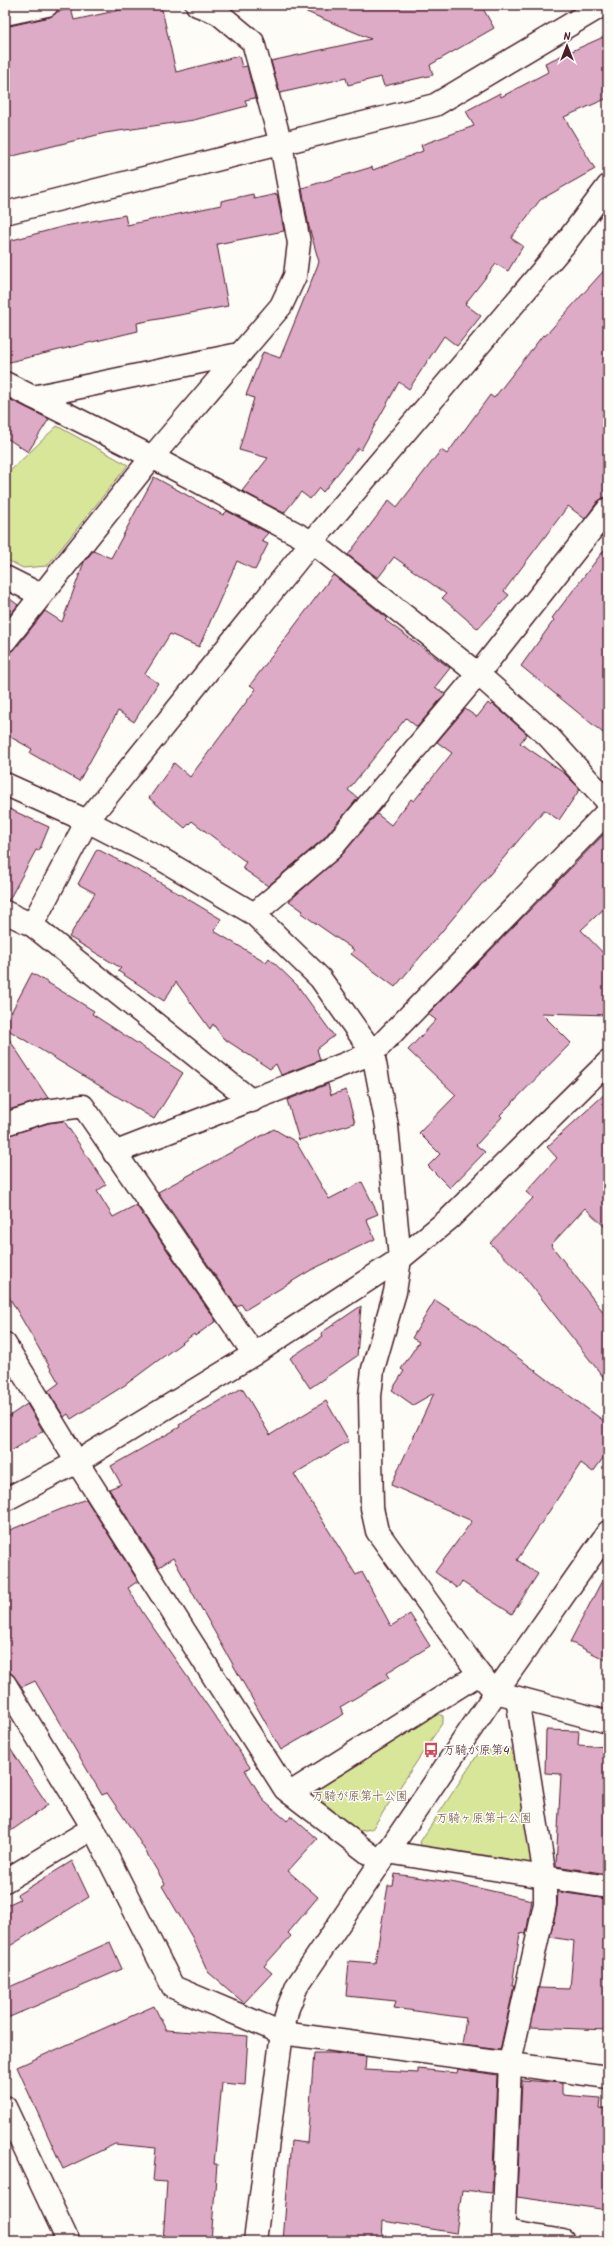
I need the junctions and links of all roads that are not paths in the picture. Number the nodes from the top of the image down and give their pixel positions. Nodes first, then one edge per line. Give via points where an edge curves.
1 (47, 5) edge
2 (197, 5) edge
3 (603, 5) edge
4 (5, 14) edge
5 (281, 144) junction
6 (608, 186) edge
7 (5, 212) edge
8 (239, 354) junction
9 (5, 383) edge
10 (33, 397) junction
11 (152, 456) junction
12 (608, 509) edge
13 (312, 542) junction
14 (5, 577) edge
15 (41, 595) junction
16 (5, 640) edge
17 (478, 674) junction
18 (5, 784) edge
19 (608, 802) edge
20 (608, 811) edge
21 (87, 821) junction
22 (5, 912) edge
23 (254, 914) junction
24 (32, 924) junction
25 (373, 1054) junction
26 (608, 1062) edge
27 (252, 1101) junction
28 (5, 1124) edge
29 (114, 1153) junction
30 (400, 1259) junction
31 (5, 1344) edge
32 (254, 1354) junction
33 (77, 1462) junction
34 (5, 1500) edge
35 (608, 1532) edge
36 (479, 1674) junction
37 (5, 1684) edge
38 (496, 1692) junction
39 (517, 1698) junction
40 (608, 1722) edge
41 (290, 1793) junction
42 (92, 1828) junction
43 (384, 1857) junction
44 (545, 1877) junction
45 (5, 1881) edge
46 (608, 1887) edge
47 (282, 2033) junction
48 (510, 2062) junction
49 (608, 2077) edge
50 (5, 2107) edge
51 (504, 2236) edge
52 (68, 2241) edge
53 (255, 2241) edge
54 (563, 2241) edge

1 - 4 street
2 - 5 street via 218,13 253,42
3 - 5 street via 435,105
5 - 7 street
5 - 8 street via 299,243 295,276 281,306
6 - 13 street via 564,245
8 - 10 street
8 - 11 street
9 - 10 street
10 - 11 street
11 - 13 street
11 - 15 street
12 - 17 street
13 - 17 street
13 - 21 street
14 - 15 street
15 - 16 street
17 - 19 street via 548,736
17 - 23 street via 332,848
18 - 21 street
20 - 25 street
21 - 23 street via 164,860
21 - 24 street
22 - 24 street
23 - 25 street via 320,978
24 - 27 street
25 - 27 street
25 - 30 street via 387,1126
26 - 30 street via 450,1218
27 - 29 street
28 - 29 street via 46,1111 83,1106
29 - 32 street
30 - 32 street
30 - 36 street via 395,1292 373,1369 370,1396 372,1508 377,1532
31 - 33 street
32 - 33 street
33 - 34 street
33 - 41 street via 285,1789
35 - 38 street
36 - 38 street
36 - 41 street
37 - 42 street
38 - 39 street
38 - 43 street
39 - 40 street
39 - 44 street
41 - 43 street
42 - 45 street
42 - 47 street via 174,1987
43 - 44 street
43 - 47 street via 297,1986
44 - 46 street
44 - 48 street via 545,1904
47 - 48 street
47 - 53 street
48 - 49 street
48 - 51 street
50 - 52 street
51 - 54 street

